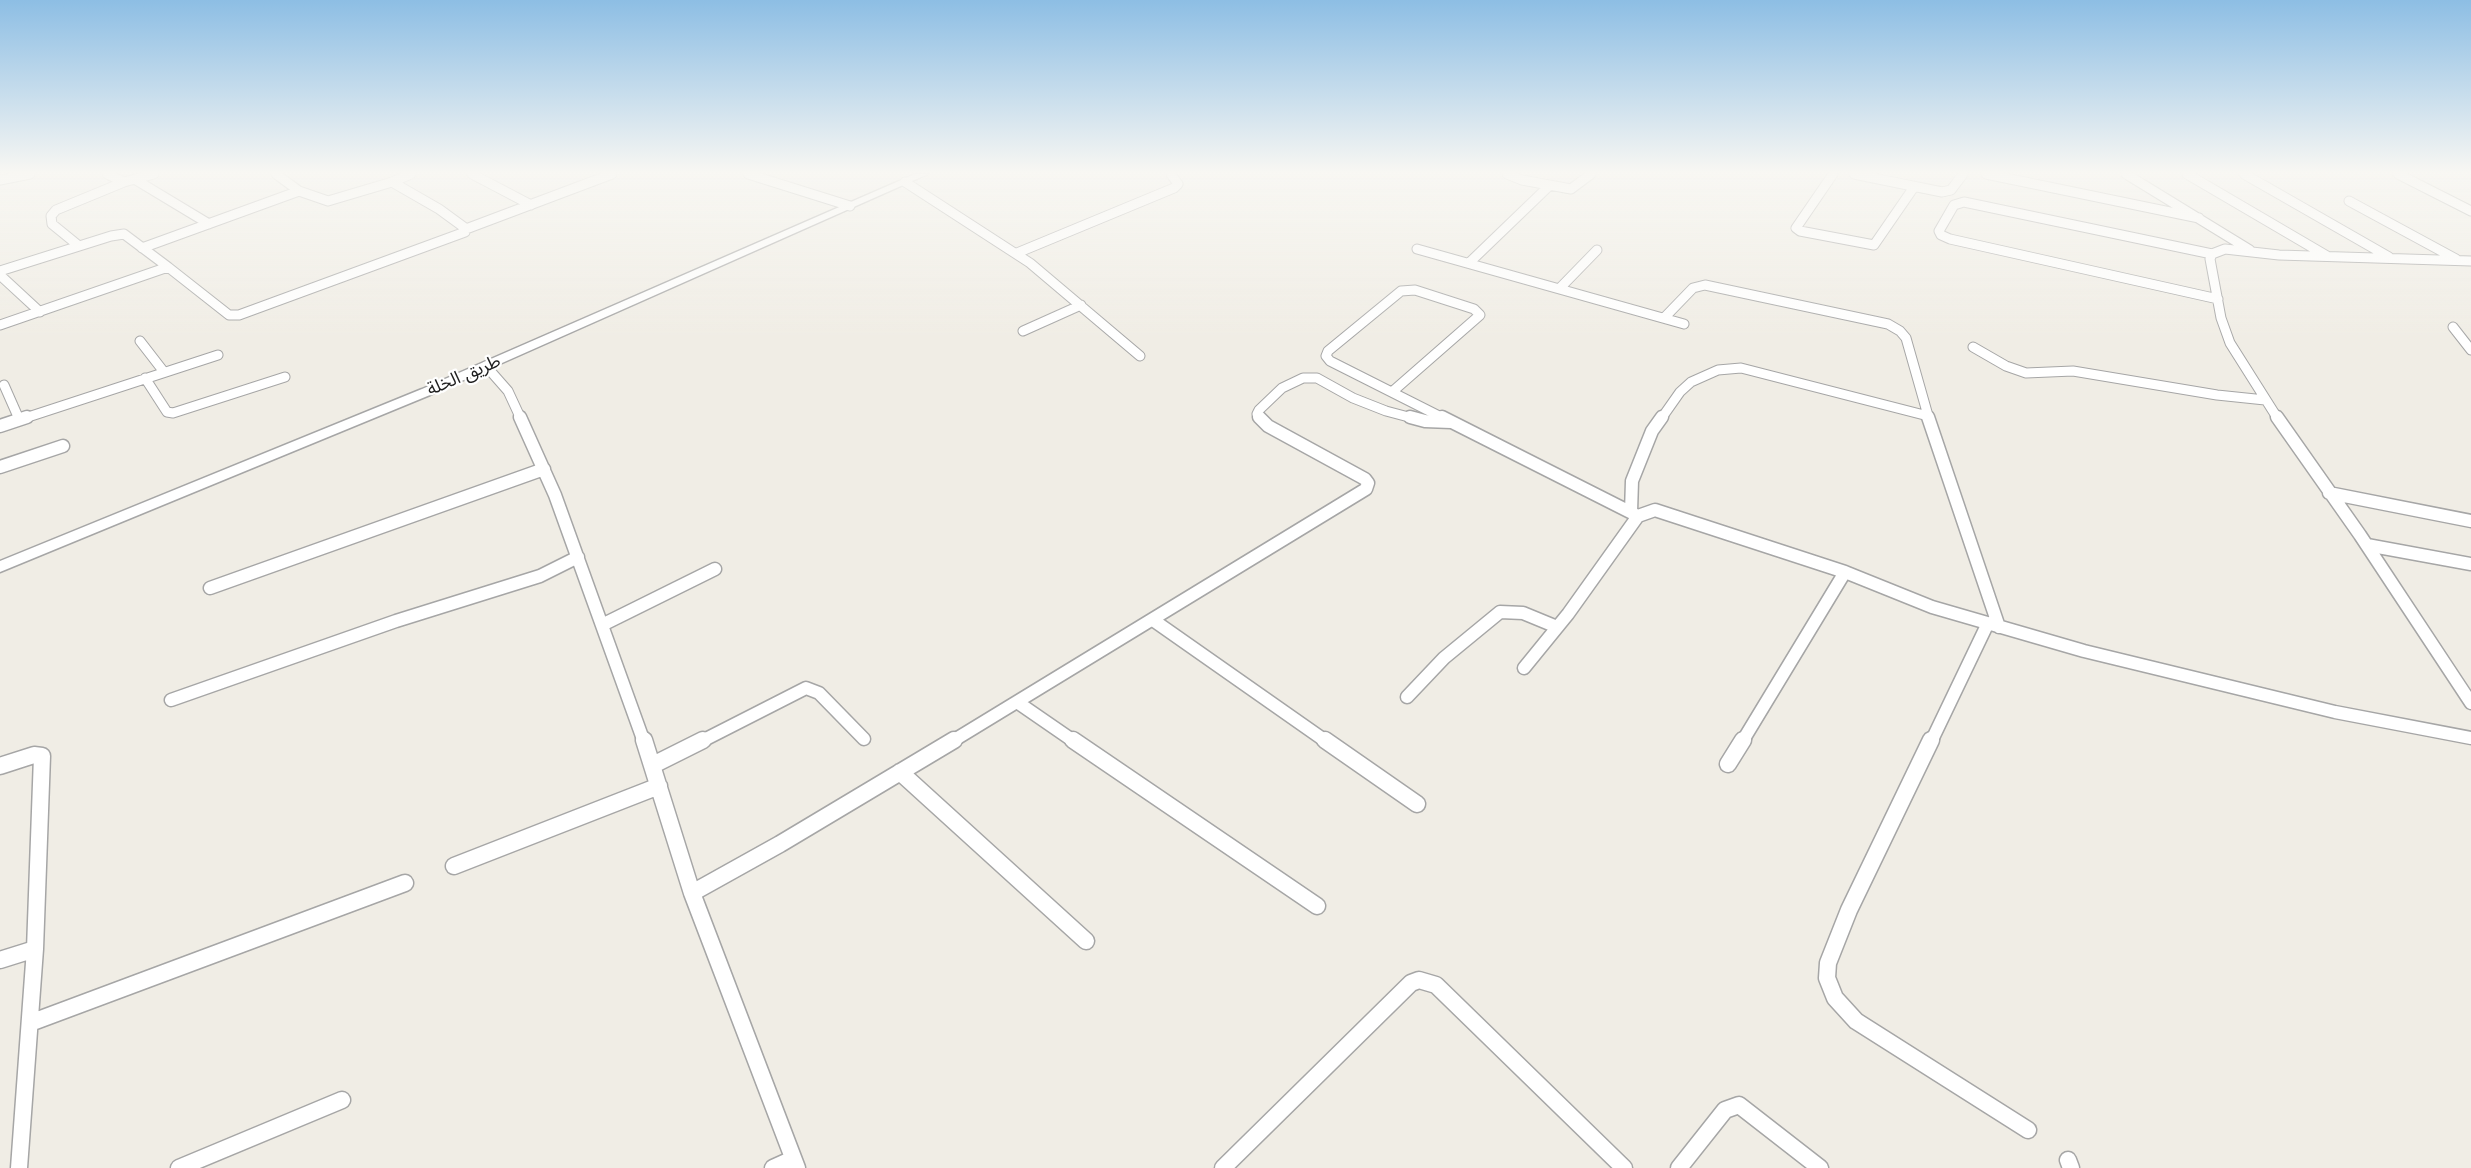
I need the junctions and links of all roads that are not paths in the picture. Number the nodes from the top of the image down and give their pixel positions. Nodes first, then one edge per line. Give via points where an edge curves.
1 (58, 229) edge
2 (196, 229) edge
3 (470, 229) edge
4 (799, 229) edge
5 (979, 229) edge
6 (1076, 229) edge
7 (1505, 229) edge
8 (1797, 229) edge
9 (1886, 229) edge
10 (1940, 229) edge
11 (2090, 229) edge
12 (2216, 229) edge
13 (2281, 229) edge
14 (2339, 229) edge
15 (2399, 229) edge
16 (466, 230) joint
17 (79, 246) junction
18 (142, 248) junction
19 (1417, 249) dead end
20 (1597, 250) dead end
21 (2254, 252) junction
22 (1017, 253) junction
23 (2212, 254) junction
24 (2328, 256) junction
25 (2391, 258) junction
26 (2458, 261) junction
27 (2471, 261) edge
28 (1469, 263) junction
29 (168, 267) junction
30 (0, 273) edge
31 (1560, 288) junction
32 (2218, 299) junction
33 (1081, 305) junction
34 (40, 312) junction
35 (1664, 318) junction
36 (1684, 324) dead end
37 (0, 325) edge
38 (2453, 327) dead end
39 (1023, 331) dead end
40 (140, 341) dead end
41 (1972, 347) dead end
42 (2471, 350) edge
43 (218, 355) dead end
44 (1140, 356) dead end
45 (486, 366) junction
46 (164, 372) junction
47 (285, 377) dead end
48 (145, 378) junction
49 (4, 385) dead end
50 (1392, 392) junction
51 (2265, 400) junction
52 (1928, 416) junction
53 (19, 419) junction
54 (1451, 422) junction
55 (0, 426) edge
56 (63, 446) dead end
57 (0, 467) edge
58 (544, 469) junction
59 (2328, 493) junction
60 (1634, 514) junction
61 (2471, 521) edge
62 (2367, 545) junction
63 (578, 557) junction
64 (2471, 564) edge
65 (0, 567) edge
66 (715, 569) dead end
67 (1845, 573) junction
68 (210, 588) dead end
69 (1153, 620) junction
70 (602, 625) junction
71 (1993, 625) junction
72 (1557, 627) junction
73 (1524, 668) dead end
74 (1407, 697) dead end
75 (171, 700) dead end
76 (1017, 702) junction
77 (2471, 703) edge
78 (2471, 738) edge
79 (864, 739) dead end
80 (1728, 764) dead end
81 (653, 765) junction
82 (0, 766) edge
83 (900, 772) junction
84 (659, 786) junction
85 (1417, 804) dead end
86 (454, 866) dead end
87 (405, 883) dead end
88 (692, 893) junction
89 (1317, 906) dead end
90 (1086, 941) dead end
91 (34, 949) junction
92 (0, 960) edge
93 (30, 1023) junction
94 (342, 1100) dead end
95 (2028, 1130) dead end
96 (795, 1163) edge
97 (19, 1168) edge
98 (179, 1168) edge
99 (773, 1168) edge
100 (1223, 1168) edge
101 (1624, 1168) edge
102 (1679, 1168) edge
103 (1820, 1168) edge

1 - 17 street
2 - 18 street
3 - 16 street
4 - 45 street, طريق الخلة
5 - 22 street
6 - 22 street
7 - 28 street
8 - 9 street via 1870,245
10 - 32 street via 1941,235 1950,239
11 - 23 street
12 - 21 street
13 - 24 street
14 - 25 street
15 - 26 street
16 - 29 street via 238,315 229,315
17 - 18 street via 124,234
17 - 30 street
18 - 29 street
19 - 28 street
20 - 31 street
21 - 23 street via 2225,249
21 - 24 street
22 - 33 street
23 - 32 street via 2210,267
24 - 25 street
25 - 26 street
26 - 27 street
28 - 31 street
29 - 34 street
30 - 34 street
31 - 35 street
32 - 51 street via 2230,344
33 - 39 street
33 - 44 street
34 - 37 street
35 - 36 street
35 - 52 street via 1693,288 1705,285 1888,324 1906,338
38 - 42 street
40 - 46 street
41 - 51 street via 2026,373 2073,371
43 - 46 street
45 - 58 street via 508,391
45 - 65 street, طريق الخلة
46 - 48 street
47 - 48 street via 173,413 166,412
48 - 53 street
49 - 53 street
50 - 50 street via 1480,315 1479,312 1415,290 1401,291 1328,351 1330,361
50 - 54 street
51 - 59 street
52 - 60 street via 1780,376 1741,368 1718,369 1680,392 1652,432 1632,481
52 - 71 street
53 - 55 street
54 - 60 street
54 - 69 street via 1414,419 1386,411 1317,378 1303,378 1282,388 1259,410 1260,419 1365,480 1368,486
56 - 57 street
58 - 63 street
58 - 68 street
59 - 61 street
59 - 62 street
60 - 67 street via 1663,512
60 - 72 street
62 - 64 street
62 - 77 street
63 - 70 street
63 - 75 street via 540,576 396,621
66 - 70 street
67 - 71 street via 1932,607
67 - 80 street
69 - 76 street
69 - 85 street
70 - 81 street
71 - 78 street via 2233,689
71 - 95 street via 1849,910 1828,963 1827,978 1835,998 1856,1021
72 - 73 street
72 - 74 street via 1523,613 1500,612 1444,658
76 - 83 street
76 - 89 street
79 - 81 street via 819,693 806,688
81 - 84 street
82 - 91 street via 42,756
83 - 88 street
83 - 90 street
84 - 86 street
84 - 88 street
87 - 93 street
88 - 96 street
91 - 92 street
91 - 93 street
93 - 97 street
94 - 98 street
96 - 99 street
100 - 101 street via 1419,980 1436,984
102 - 103 street via 1725,1110 1739,1105

